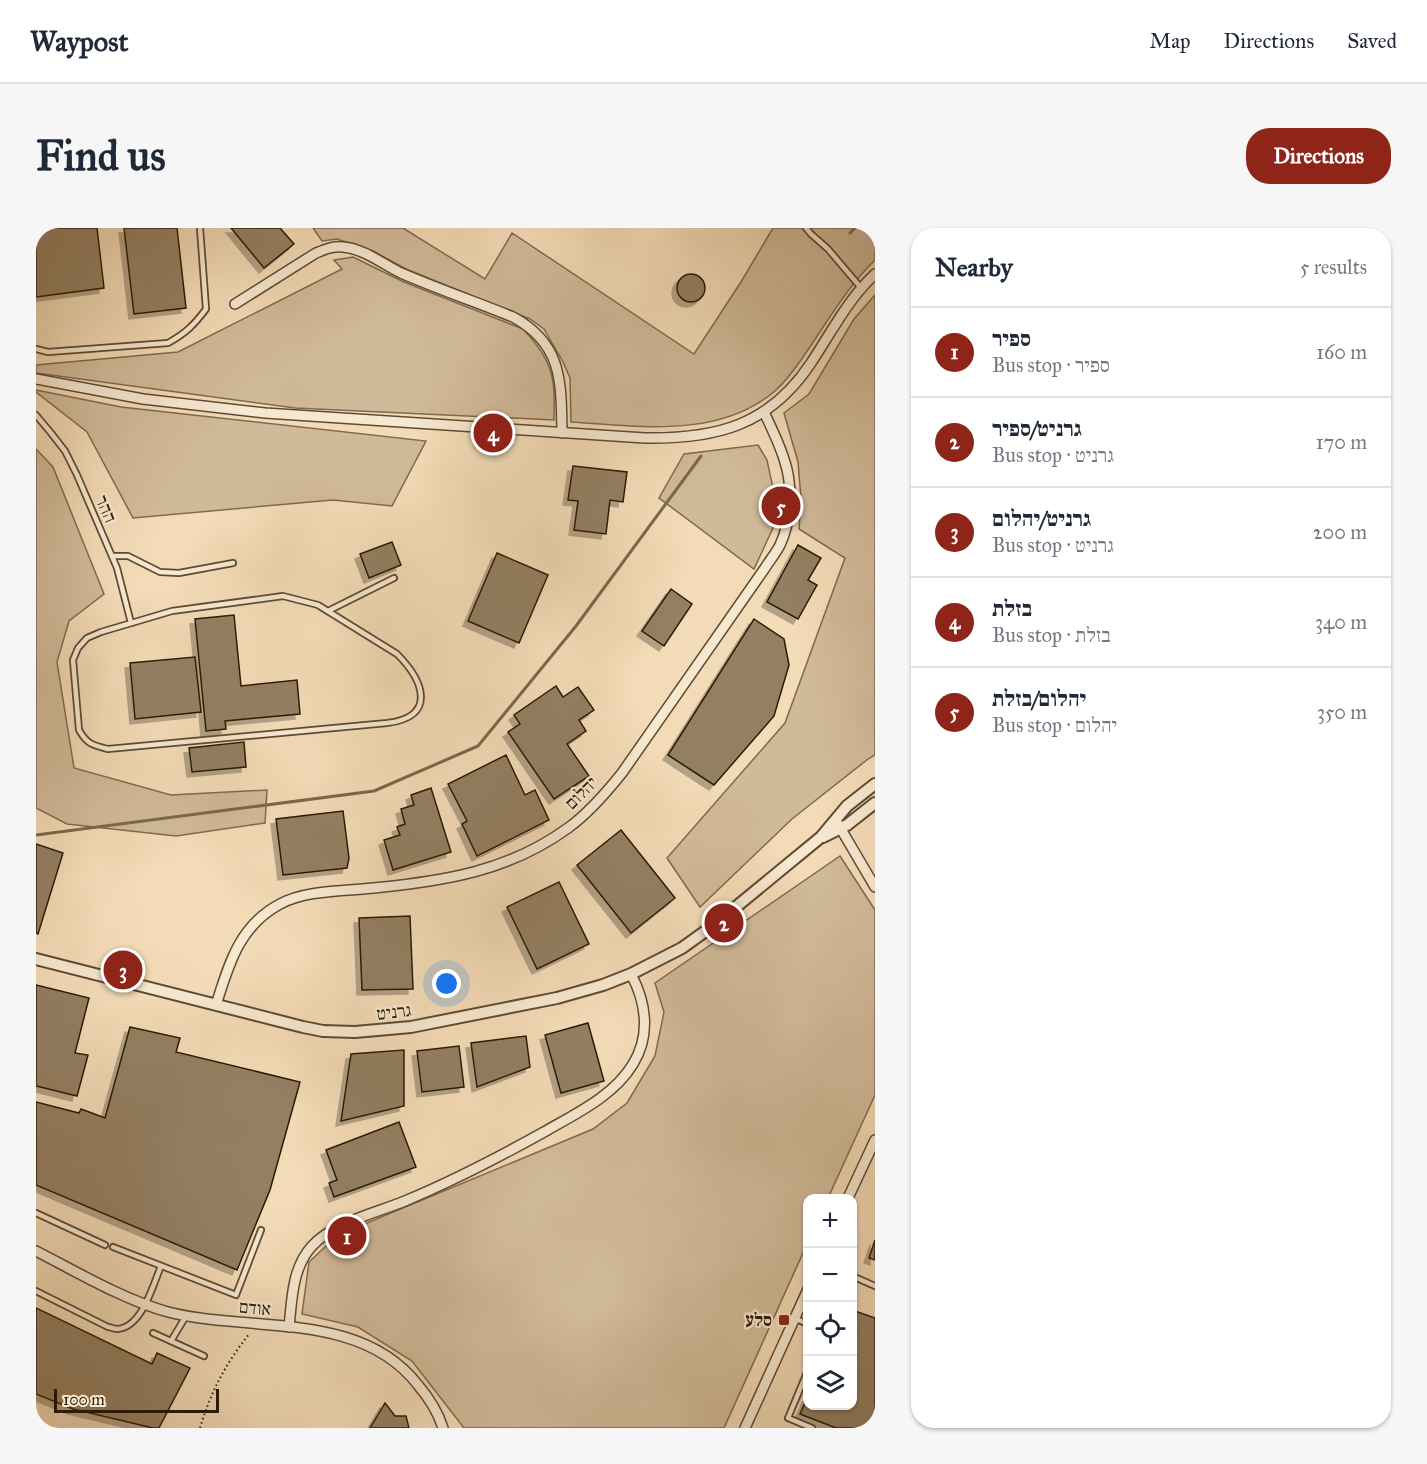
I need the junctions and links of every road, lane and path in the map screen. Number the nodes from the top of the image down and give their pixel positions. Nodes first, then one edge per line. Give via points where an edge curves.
1 (200, 228) edge
2 (806, 228) edge
3 (875, 274) edge
4 (862, 289) junction
5 (235, 304) dead end
6 (36, 349) edge
7 (36, 379) edge
8 (764, 412) junction
9 (36, 415) edge
10 (562, 433) junction
11 (112, 556) junction
12 (233, 563) dead end
13 (394, 578) dead end
14 (328, 611) junction
15 (131, 623) junction
16 (875, 784) edge
17 (875, 803) edge
18 (838, 824) junction
19 (875, 887) edge
20 (36, 959) edge
21 (631, 974) junction
22 (216, 1005) junction
23 (875, 1140) edge
24 (851, 1194) edge
25 (36, 1213) edge
26 (261, 1230) dead end
27 (105, 1245) dead end
28 (113, 1247) dead end
29 (36, 1251) edge
30 (161, 1266) junction
31 (857, 1278) edge
32 (875, 1286) edge
33 (36, 1291) edge
34 (803, 1298) edge
35 (145, 1304) junction
36 (186, 1316) junction
37 (794, 1318) junction
38 (803, 1322) edge
39 (259, 1324) junction
40 (289, 1327) junction
41 (153, 1333) dead end
42 (171, 1341) junction
43 (204, 1356) dead end
44 (803, 1380) edge
45 (200, 1428) edge
46 (443, 1428) edge
47 (745, 1428) edge
48 (812, 1428) edge

1 - 6 lane via 206,309 182,335 168,343 48,352
2 - 4 lane
3 - 4 street
4 - 8 street via 795,384
5 - 10 street via 330,247 368,254 399,272 528,325 543,339 558,373
7 - 10 street via 143,399 265,413
8 - 10 street via 731,428 697,436 645,438
8 - 22 street, יהלום via 785,461 789,484 787,524 779,545 602,797 568,828 519,858 493,868 412,884 315,894 281,903 265,914 239,943
9 - 11 lane, ההר via 65,451
11 - 12 lane via 128,556 170,573
11 - 15 lane, ההר
13 - 14 lane
14 - 15 lane via 283,596 172,611
14 - 15 lane via 406,663 420,692 421,702 415,713 387,723 108,749 92,745 79,730 73,660 87,638
16 - 18 street via 850,803
17 - 18 street
18 - 19 street
18 - 21 street, גרניט via 698,937
20 - 22 street, גרניט
21 - 22 street, גרניט via 532,1004 377,1031 313,1029
21 - 40 street via 641,998 645,1024 640,1051 624,1077 595,1102 504,1154 322,1237 300,1266
23 - 24 street
25 - 27 lane
26 - 30 lane via 236,1295
28 - 30 lane
29 - 35 street, אודם
30 - 35 lane
31 - 32 lane
33 - 35 lane via 117,1329 137,1319
34 - 37 street
35 - 36 street, אודם
36 - 39 street, אודם
36 - 42 lane
37 - 38 lane
37 - 47 street
39 - 40 street, אודם
39 - 45 path via 220,1376
40 - 46 street, אודם via 342,1335 392,1359 429,1398
41 - 42 lane
42 - 43 lane
44 - 48 lane via 788,1418

